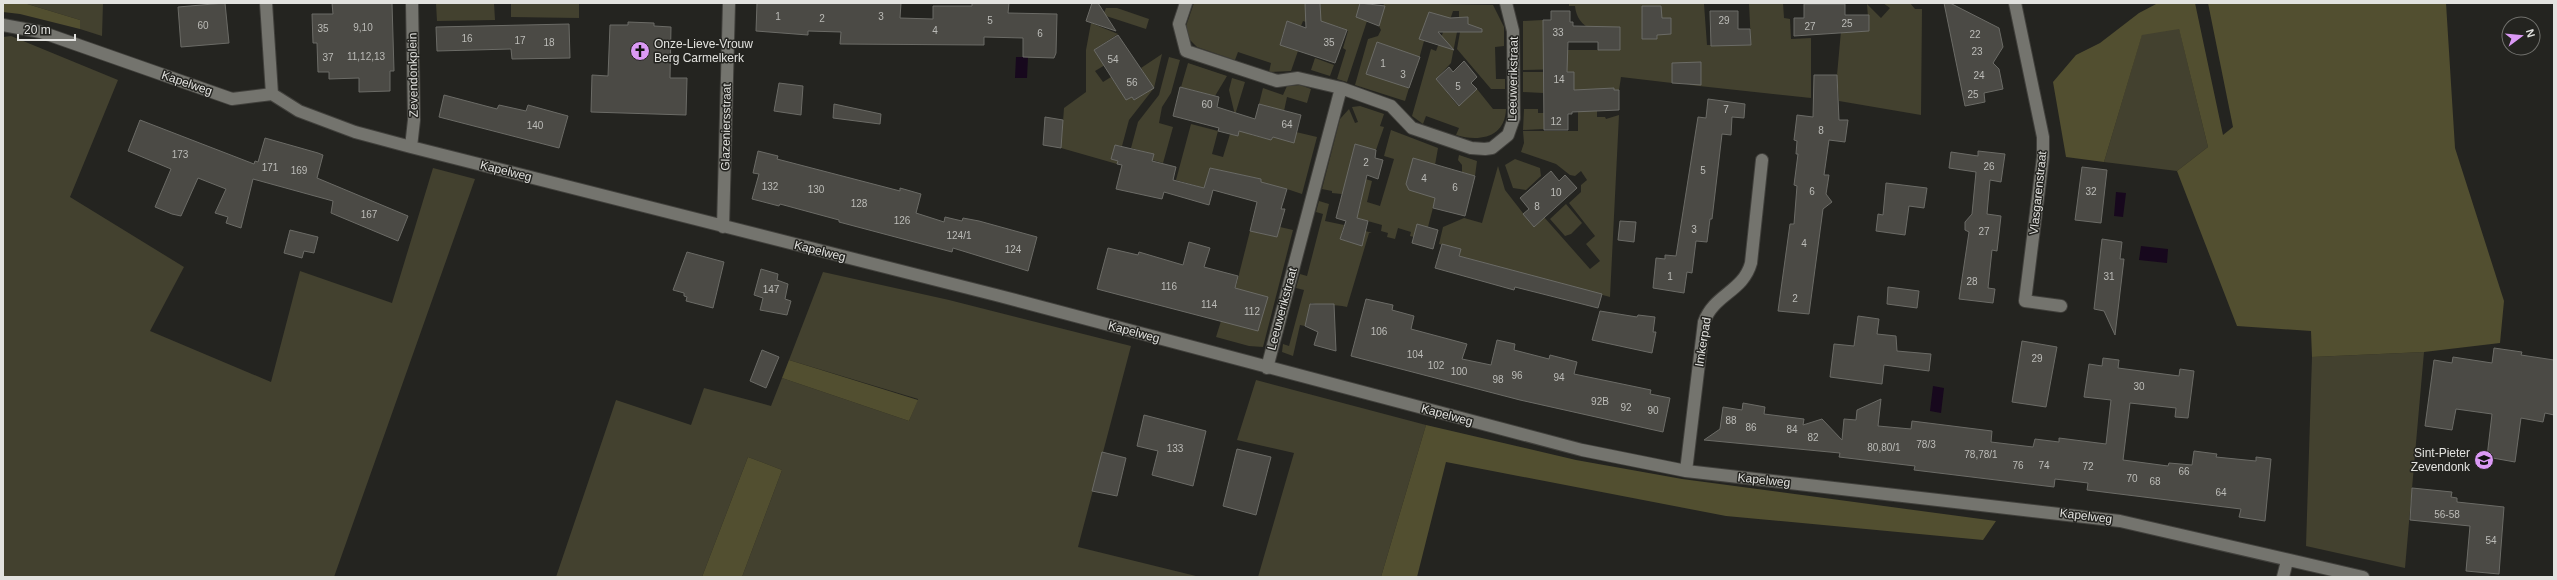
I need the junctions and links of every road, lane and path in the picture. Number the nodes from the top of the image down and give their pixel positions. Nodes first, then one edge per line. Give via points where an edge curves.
1 (266, 3) edge
2 (412, 3) edge
3 (729, 3) edge
4 (1186, 3) edge
5 (1506, 3) edge
6 (2015, 3) edge
7 (3, 25) edge
8 (1341, 88) junction
9 (272, 94) junction
10 (411, 147) junction
11 (1762, 160) dead end
12 (723, 227) junction
13 (2061, 306) dead end
14 (1267, 368) junction
15 (1686, 471) junction
16 (2286, 561) junction
17 (2283, 577) edge
18 (2363, 577) edge

1 - 9 street
2 - 10 street, Zevendonkplein via 414,120
3 - 12 street, Glazeniersstraat
4 - 8 street, Leeuwerikstraat via 1179,24 1186,51 1277,81 1298,78
5 - 8 street, Leeuwerikstraat via 1513,31 1514,118 1508,135 1492,148 1471,148 1412,128 1391,106
6 - 13 street, Vlasgarenstraat via 2043,136 2043,157 2025,301
7 - 9 street, Kapelweg via 41,32 232,99
8 - 14 street, Leeuwerikstraat
9 - 10 street, Kapelweg via 299,111 355,132
10 - 12 street, Kapelweg
11 - 15 street, Imkerpad via 1748,275 1708,310 1704,322
12 - 14 street, Kapelweg via 996,295
14 - 15 street, Kapelweg via 1582,450
15 - 16 street, Kapelweg via 2120,521
16 - 17 street
16 - 18 street, Kapelweg

